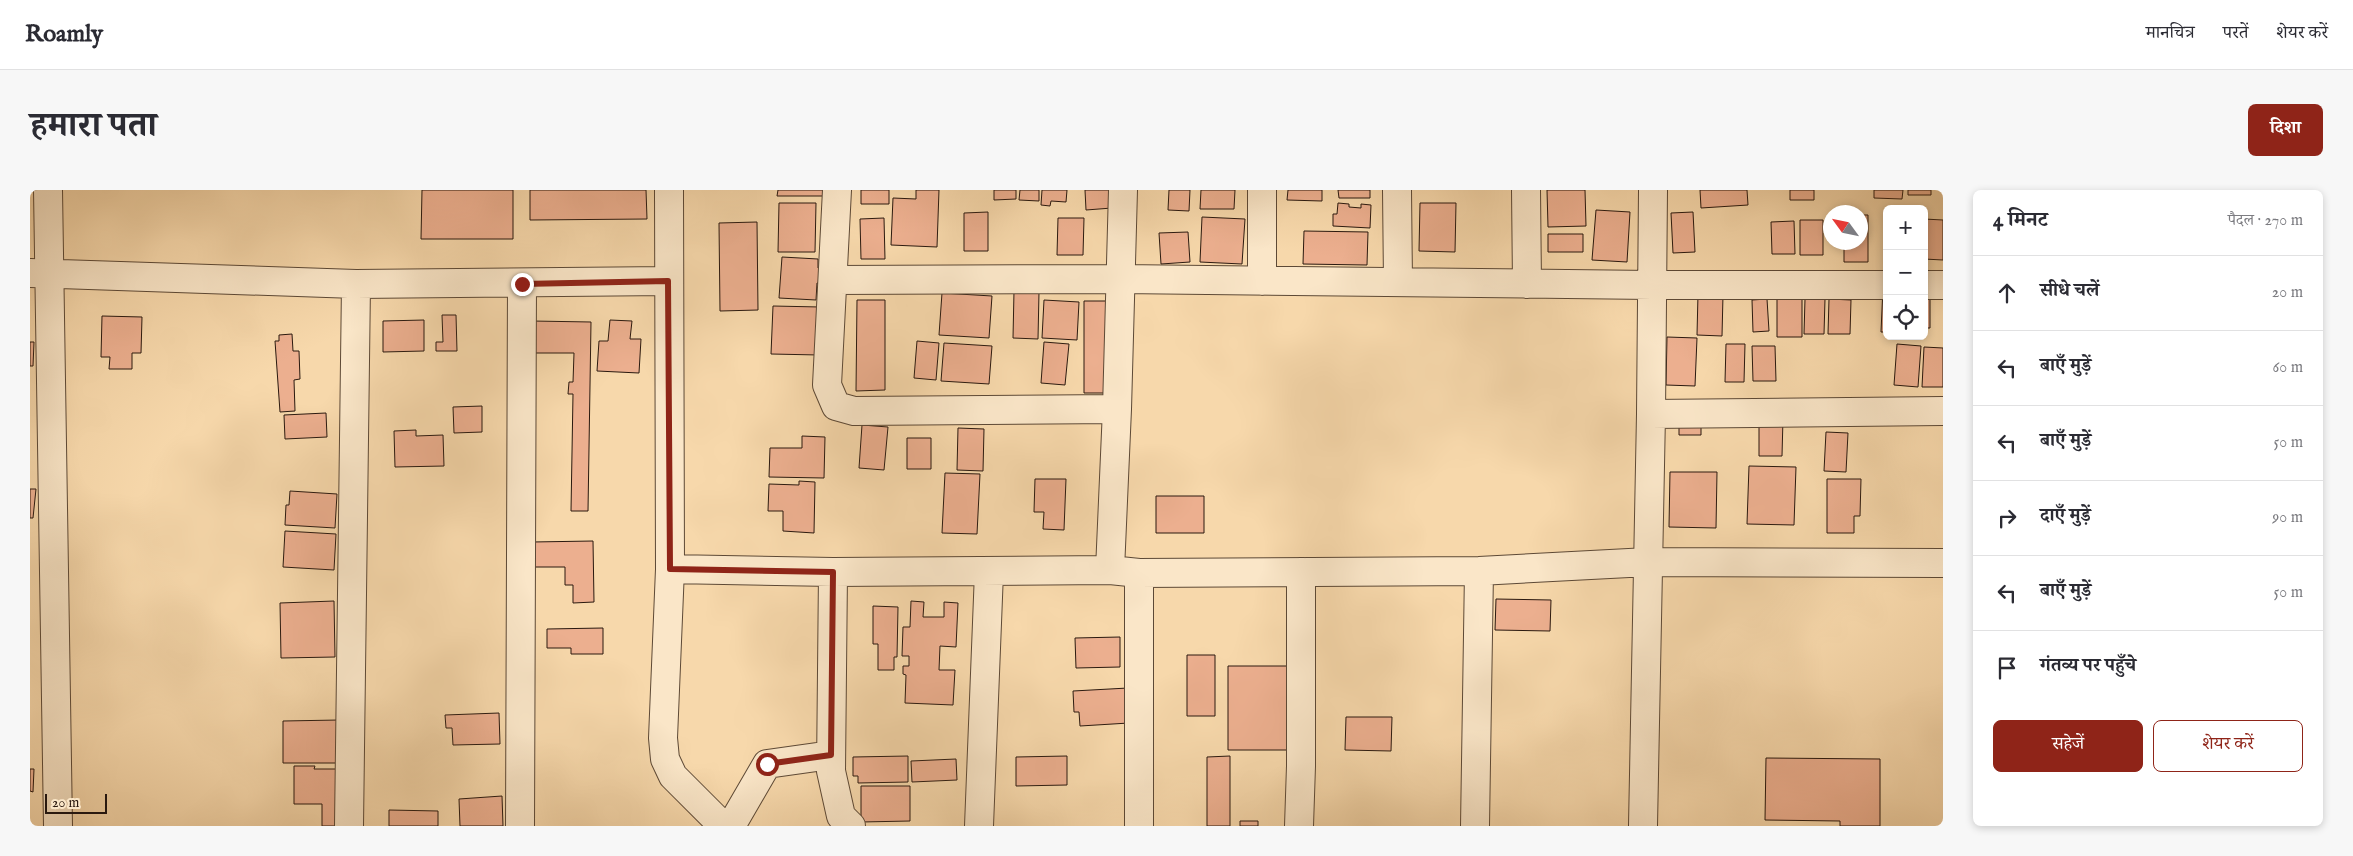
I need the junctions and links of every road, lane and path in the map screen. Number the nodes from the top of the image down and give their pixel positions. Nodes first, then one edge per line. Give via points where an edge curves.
1 (48, 190) edge
2 (669, 190) edge
3 (837, 190) edge
4 (1123, 190) edge
5 (1262, 190) edge
6 (1397, 190) edge
7 (1526, 190) edge
8 (1653, 190) edge
9 (40, 274) edge
10 (1121, 279) junction
11 (833, 280) junction
12 (668, 281) junction
13 (1262, 281) junction
14 (1398, 282) junction
15 (356, 284) junction
16 (522, 284) junction
17 (1527, 284) junction
18 (1652, 285) junction
19 (1883, 285) edge
20 (1928, 285) edge
21 (1943, 285) edge
22 (1117, 409) junction
23 (1943, 412) edge
24 (1651, 414) junction
25 (1648, 562) junction
26 (1943, 563) edge
27 (670, 569) junction
28 (1110, 570) junction
29 (1479, 571) junction
30 (833, 572) junction
31 (989, 572) junction
32 (1301, 572) junction
33 (1139, 573) junction
34 (831, 755) junction
35 (58, 826) edge
36 (349, 826) edge
37 (520, 826) edge
38 (723, 826) edge
39 (731, 826) edge
40 (851, 826) edge
41 (979, 826) edge
42 (1140, 826) edge
43 (1298, 826) edge
44 (1475, 826) edge
45 (1643, 826) edge

1 - 9 street
2 - 12 street
3 - 11 street
4 - 10 street
5 - 13 street
6 - 14 street
7 - 17 street
8 - 18 street
9 - 15 street
9 - 35 street
10 - 11 street
10 - 13 street
10 - 22 street
11 - 22 street via 827,385 836,406 854,411
12 - 16 street
12 - 27 street
13 - 14 street
14 - 17 street
15 - 16 street
15 - 36 street
16 - 37 street
17 - 18 street
18 - 19 street
18 - 24 street
20 - 21 street
22 - 28 street
23 - 24 street
24 - 25 street
25 - 26 street
25 - 29 street
25 - 45 street
27 - 30 street
27 - 38 street via 663,738 665,759 673,776
28 - 31 street
28 - 33 street
29 - 32 street
29 - 44 street
30 - 31 street
30 - 34 street
31 - 41 street
32 - 33 street
32 - 43 street
33 - 42 street
34 - 39 street via 767,764
34 - 40 street via 835,797 841,816

